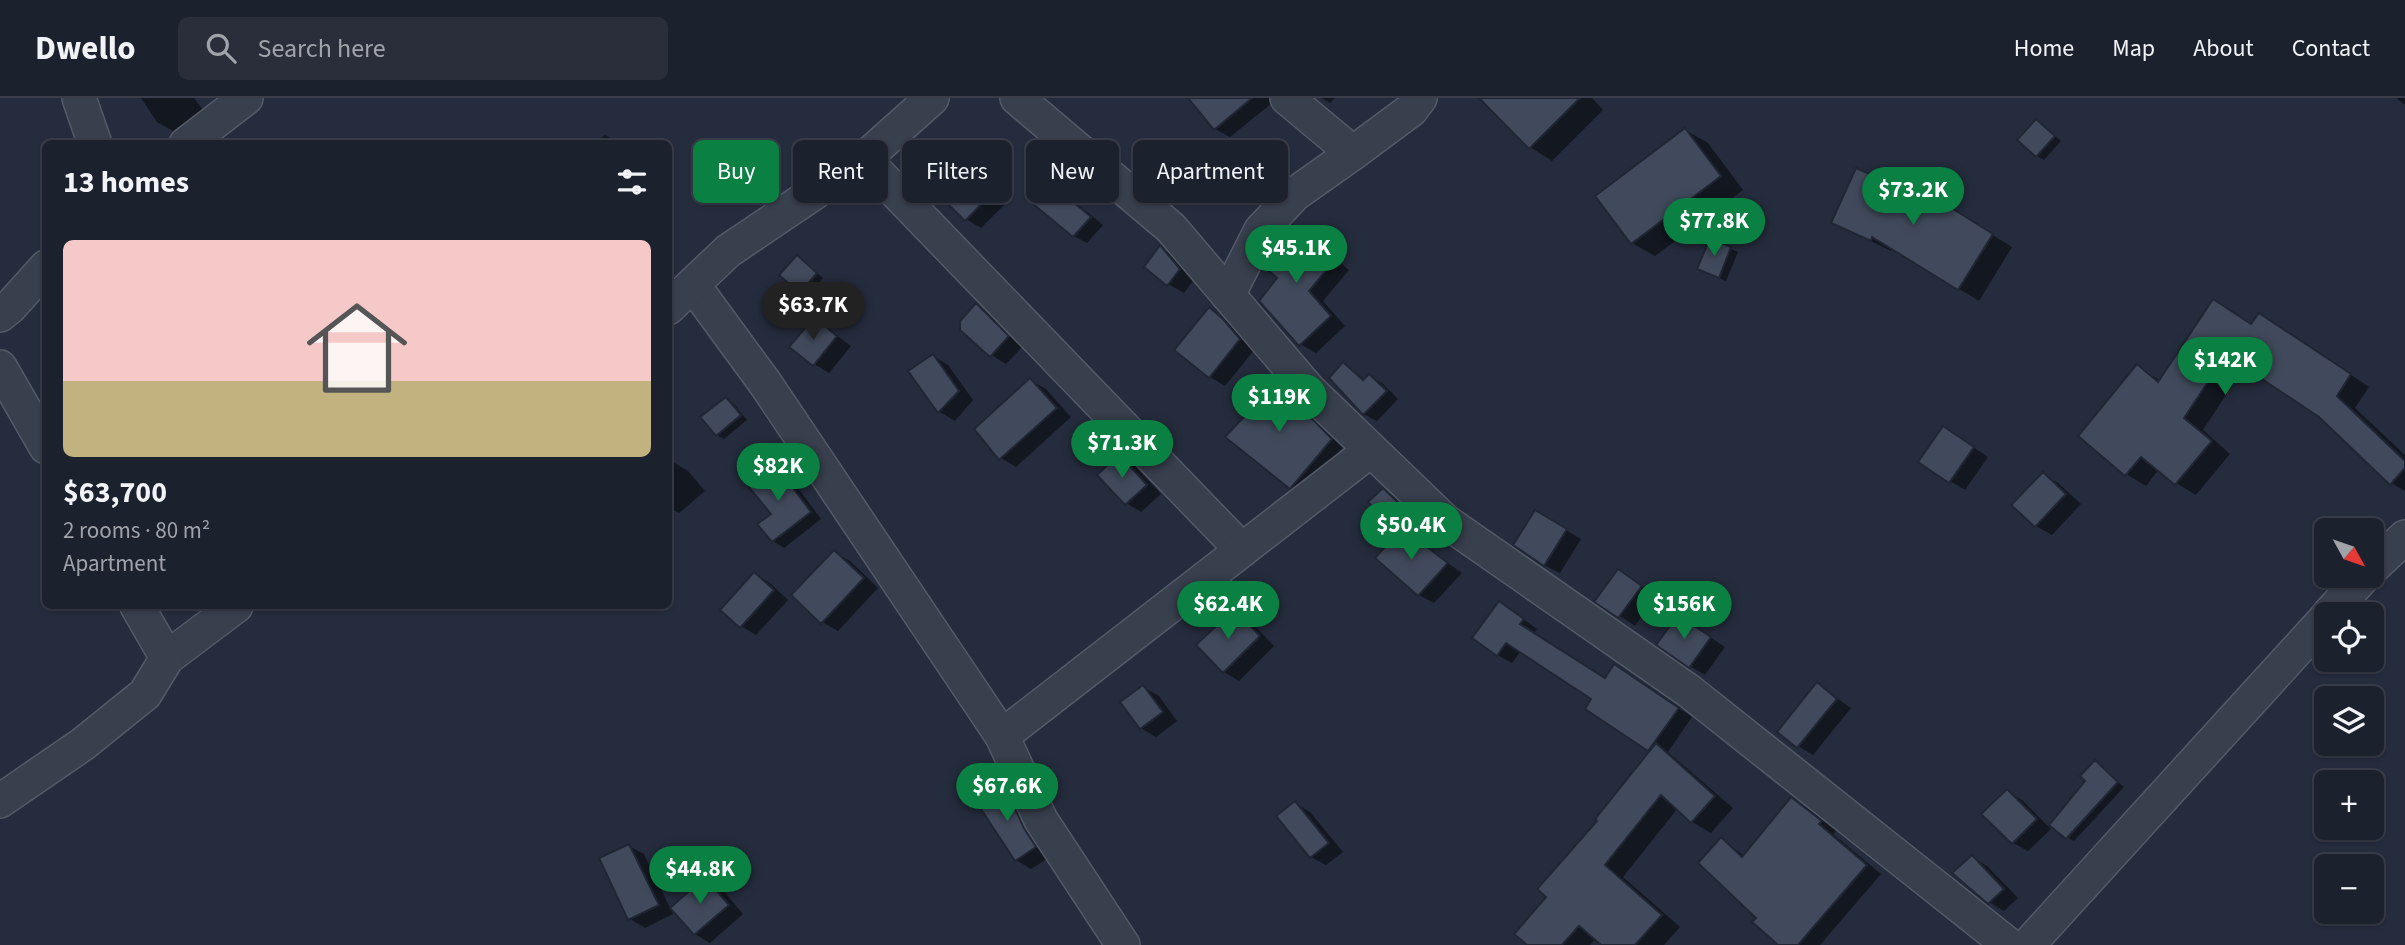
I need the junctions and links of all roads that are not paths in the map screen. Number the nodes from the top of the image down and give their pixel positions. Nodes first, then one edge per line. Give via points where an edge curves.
1 (79, 98) edge
2 (246, 98) edge
3 (932, 98) edge
4 (1017, 98) edge
5 (1287, 98) edge
6 (1420, 98) edge
7 (94, 140) edge
8 (191, 140) edge
9 (885, 140) edge
10 (1353, 153) junction
11 (888, 184) edge
12 (799, 203) edge
13 (42, 271) edge
14 (694, 286) junction
15 (1228, 295) junction
16 (672, 305) edge
17 (0, 315) edge
18 (0, 367) edge
19 (42, 440) edge
20 (1371, 450) junction
21 (2405, 537) edge
22 (1242, 550) junction
23 (2384, 557) edge
24 (2353, 588) edge
25 (2340, 602) edge
26 (139, 609) edge
27 (232, 609) edge
28 (2314, 630) edge
29 (167, 658) junction
30 (1002, 736) junction
31 (0, 801) edge
32 (1124, 945) edge
33 (2008, 945) edge
34 (2028, 945) edge

1 - 7 street
2 - 8 street
3 - 9 street
4 - 15 street via 1171,228
5 - 10 street
6 - 10 street
10 - 15 street via 1295,194 1261,230
11 - 22 street
12 - 14 street via 728,251
13 - 17 street
14 - 16 street
14 - 30 street via 765,383
15 - 20 street via 1309,390
18 - 19 street
20 - 22 street
20 - 33 street via 1445,521 1689,691
21 - 23 street
22 - 30 street
24 - 25 street
26 - 29 street
27 - 29 street
28 - 34 street
29 - 31 street via 145,694
30 - 32 street via 1041,820

